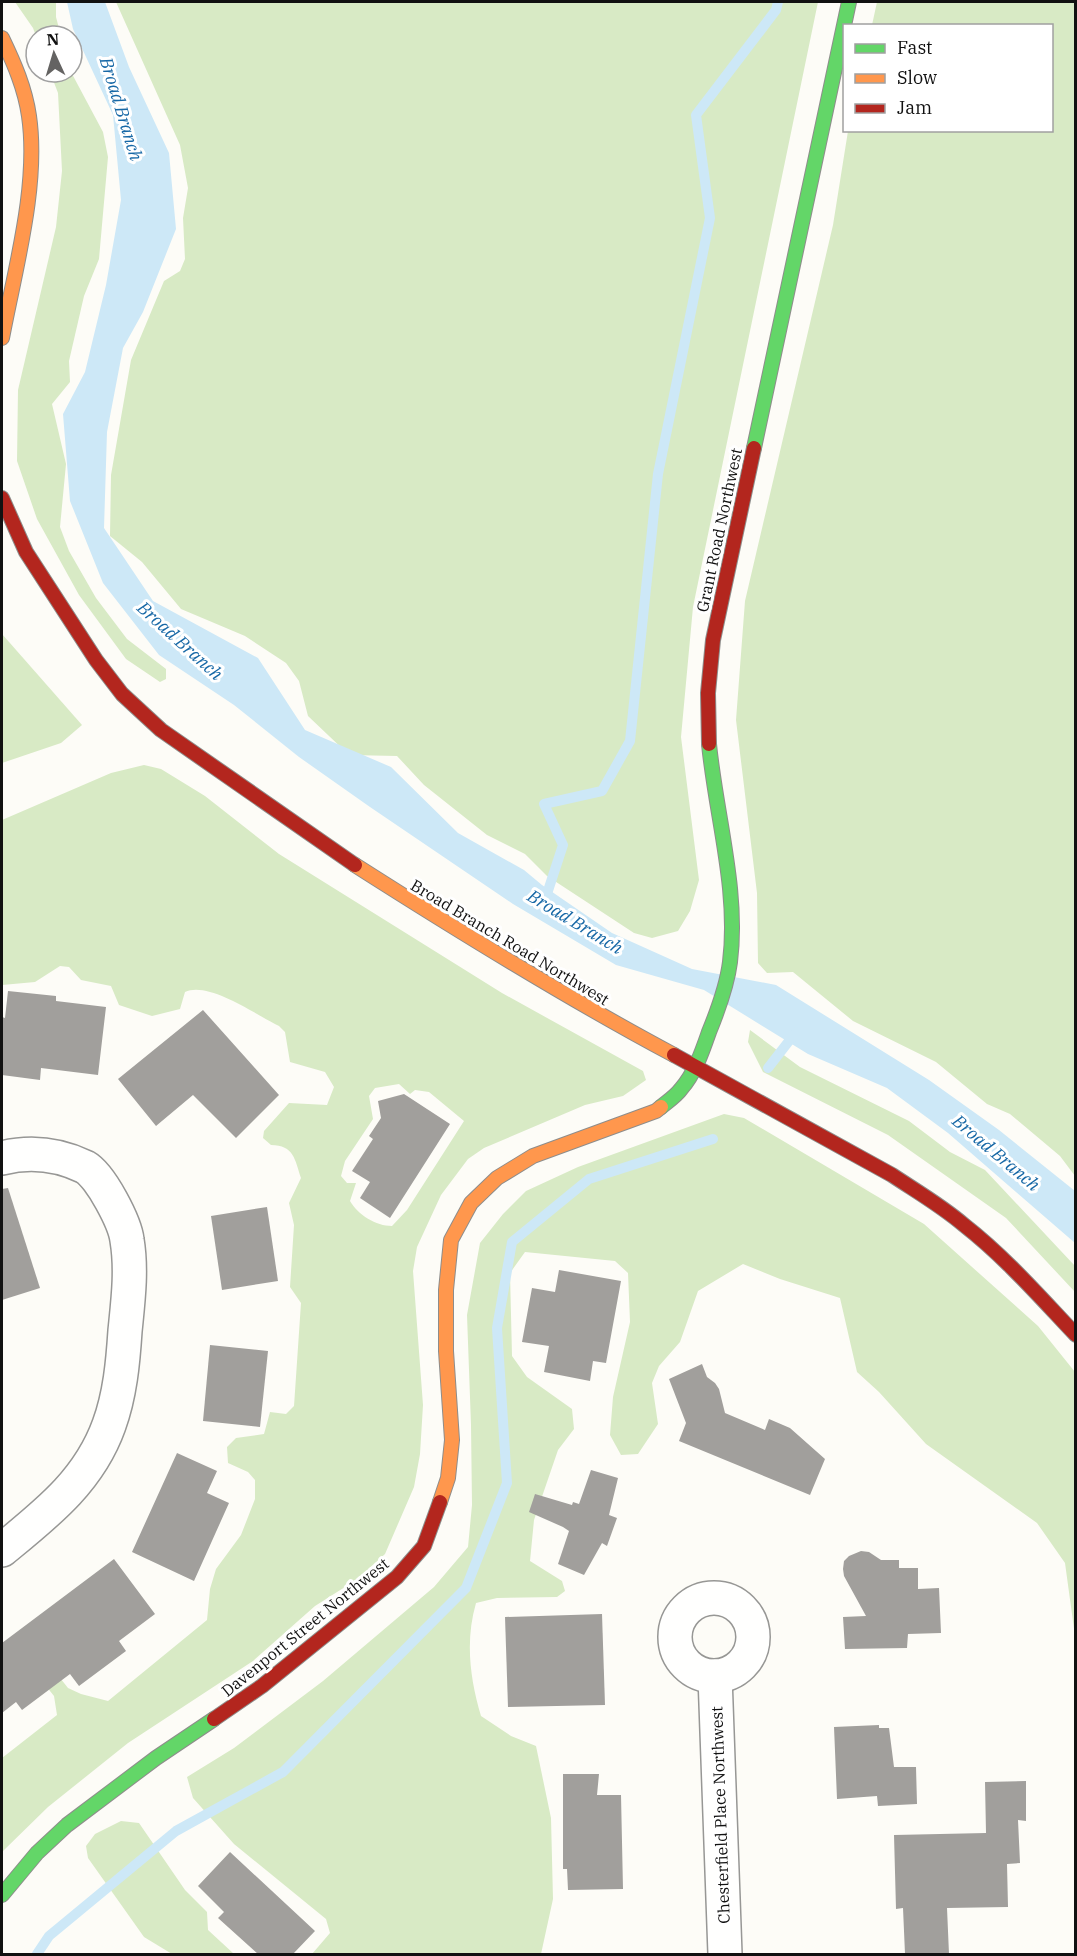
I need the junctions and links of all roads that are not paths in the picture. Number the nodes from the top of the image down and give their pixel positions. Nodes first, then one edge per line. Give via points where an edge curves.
1 (849, 2) edge
2 (844, 24) edge
3 (843, 30) edge
4 (2, 38) edge
5 (2, 338) edge
6 (2, 498) edge
7 (695, 1068) junction
8 (2, 1158) edge
9 (1076, 1335) edge
10 (2, 1550) edge
11 (715, 1676) dead end
12 (2, 1895) edge
13 (725, 1954) edge

1 - 2 street, Grant Road Northwest
3 - 7 street, Grant Road Northwest via 712,640 708,734 731,900 730,963 718,1010
4 - 5 street via 26,97 32,156 26,214
6 - 7 street, Broad Branch Road Northwest via 26,552 96,660 122,694 161,730 438,918 579,1004
7 - 9 street, Broad Branch Road Northwest via 926,1197 1016,1270
7 - 12 street, Davenport Street Northwest via 681,1090 656,1111 533,1156 497,1178 471,1203 451,1240 446,1290 452,1440 448,1478 424,1546 397,1577 262,1686 67,1825
8 - 10 street via 21,1153 52,1155 87,1168 115,1204 127,1239 129,1285 122,1376 110,1425 72,1490
11 - 13 street, Chesterfield Place Northwest

